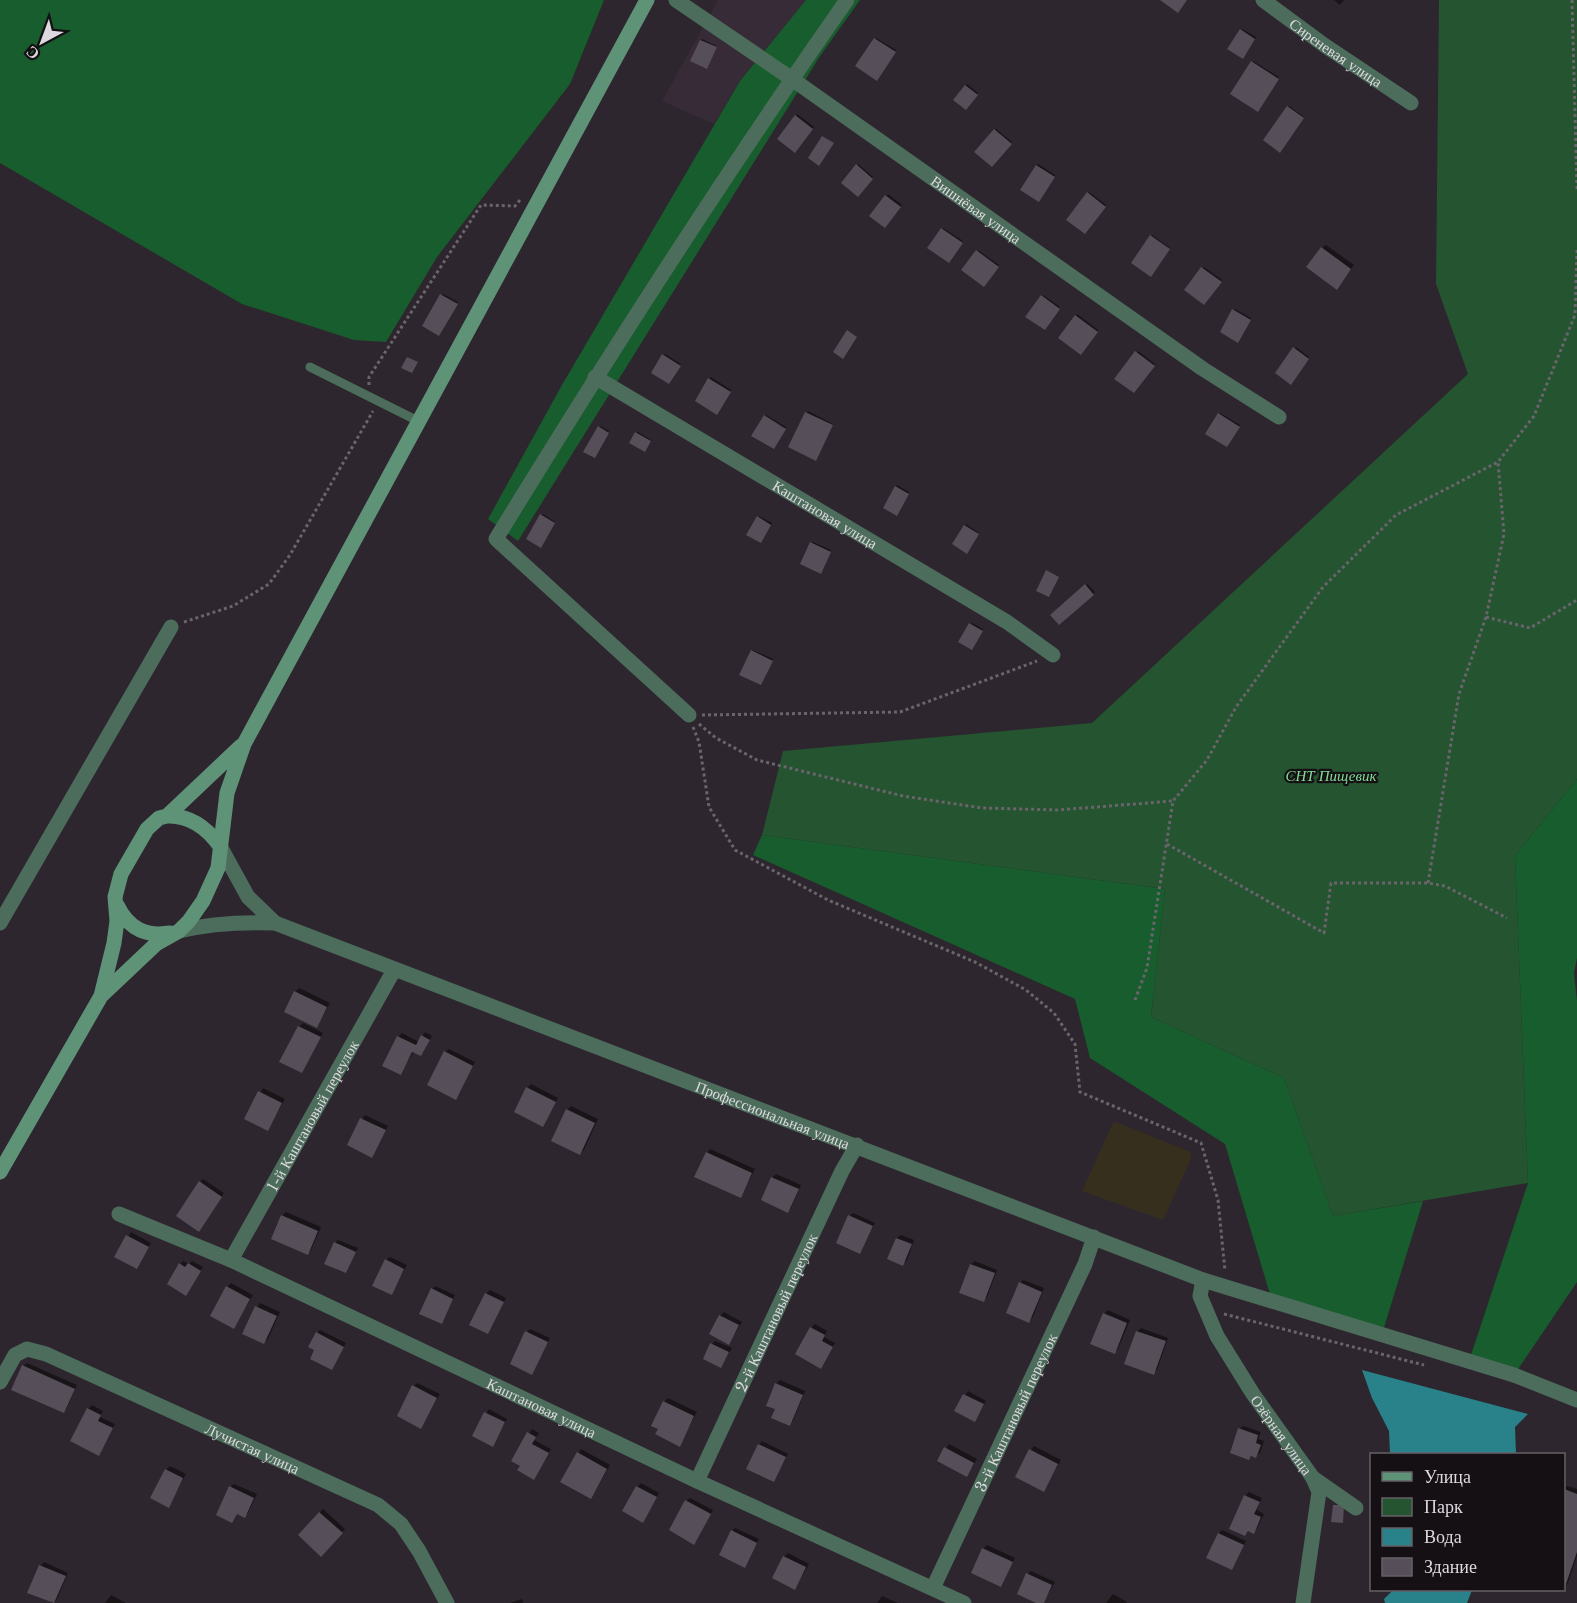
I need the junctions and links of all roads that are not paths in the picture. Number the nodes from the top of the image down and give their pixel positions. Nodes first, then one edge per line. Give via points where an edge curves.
1 (647, 0) edge
2 (676, 0) edge
3 (847, 0) edge
4 (1263, 0) edge
5 (792, 79) junction
6 (1411, 103) dead end
7 (310, 367) dead end
8 (595, 377) junction
9 (1279, 417) dead end
10 (420, 422) junction
11 (171, 627) road end
12 (1053, 655) road end
13 (689, 715) road end
14 (244, 744) junction
15 (167, 816) junction
16 (220, 846) junction
17 (116, 904) junction
18 (0, 922) edge
19 (275, 923) junction
20 (179, 931) junction
21 (394, 970) junction
22 (101, 996) junction
23 (857, 1145) junction
24 (0, 1172) edge
25 (119, 1214) dead end
26 (1094, 1237) junction
27 (231, 1260) junction
28 (1203, 1280) junction
29 (0, 1382) edge
30 (1577, 1400) edge
31 (1313, 1478) junction
32 (697, 1481) junction
33 (1356, 1508) dead end
34 (933, 1588) junction
35 (447, 1603) edge
36 (964, 1603) edge
37 (1303, 1603) edge

1 - 10 main road
2 - 5 street, Вишнёвая улица
3 - 5 street
4 - 6 street, Сиреневая улица
5 - 8 street
5 - 9 street, Вишнёвая улица via 1203,369
7 - 10 lane
8 - 12 street, Каштановая улица via 1007,622
8 - 13 street via 496,539
10 - 14 main road
11 - 18 street
14 - 15 main road
14 - 16 main road via 227,793
15 - 16 main road via 190,819
15 - 17 main road via 147,829 132,854 117,884
16 - 19 street via 248,897
16 - 20 main road via 221,858 214,878 196,912
17 - 20 main road via 130,924 144,933
17 - 22 main road via 114,943
19 - 20 street via 240,921
19 - 21 street, Профессиональная улица
20 - 22 main road via 156,944
21 - 23 street, Профессиональная улица
21 - 27 street, 1-й Каштановый переулок
22 - 24 main road
23 - 26 street, Профессиональная улица
23 - 32 street, 2-й Каштановый переулок
25 - 27 street, Каштановая улица
26 - 28 street, Профессиональная улица
26 - 34 street, 3-й Каштановый переулок via 1085,1264
27 - 32 street, Каштановая улица
28 - 30 street, Профессиональная улица via 1514,1375
28 - 31 street, Озёрная улица via 1200,1296 1217,1336
29 - 35 street, Лучистая улица via 15,1355 27,1349 46,1354 378,1505 401,1524
31 - 33 street
31 - 37 street, Озёрная улица via 1319,1500
32 - 34 street, Каштановая улица
34 - 36 street, Каштановая улица

